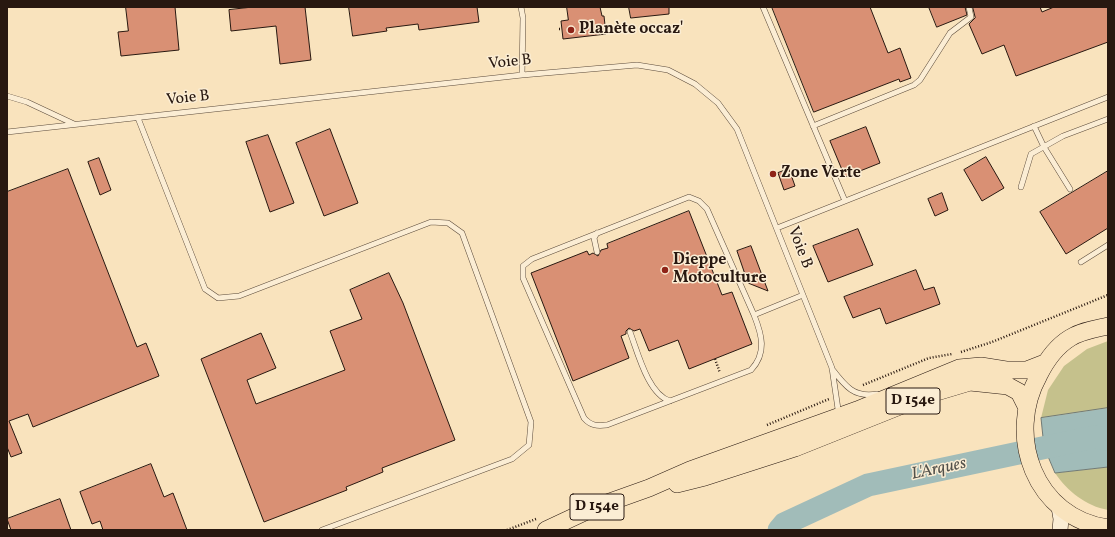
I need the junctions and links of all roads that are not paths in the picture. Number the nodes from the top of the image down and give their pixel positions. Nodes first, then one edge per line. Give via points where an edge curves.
1 (521, 7) edge
2 (763, 7) edge
3 (969, 7) edge
4 (522, 74) junction
5 (7, 96) edge
6 (1108, 97) edge
7 (138, 118) junction
8 (1108, 119) edge
9 (76, 125) junction
10 (813, 126) junction
11 (1034, 126) junction
12 (7, 132) edge
13 (1044, 147) junction
14 (1021, 188) dead end
15 (1070, 189) dead end
16 (845, 201) junction
17 (777, 228) junction
18 (598, 232) junction
19 (1108, 245) edge
20 (597, 252) dead end
21 (1081, 262) dead end
22 (803, 295) junction
23 (754, 315) junction
24 (1108, 326) edge
25 (630, 332) dead end
26 (1045, 363) junction
27 (832, 368) junction
28 (959, 368) junction
29 (670, 401) junction
30 (1025, 413) junction
31 (833, 418) junction
32 (649, 488) junction
33 (1059, 507) junction
34 (1093, 528) edge
35 (322, 530) edge
36 (546, 530) edge
37 (1060, 530) edge

1 - 4 lane
2 - 10 lane
3 - 10 lane via 971,17 950,33 920,80 914,85
4 - 7 lane, Voie B
4 - 17 lane, Voie B via 637,65 668,70 695,84 718,103 738,129
5 - 9 lane via 27,102
6 - 11 lane
7 - 9 lane, Voie B
7 - 35 lane via 205,289 218,298 239,296 431,222 448,223 462,233 531,422 529,445 512,459
8 - 13 lane via 1063,136
9 - 12 lane, Voie B
10 - 16 lane
11 - 13 lane
11 - 16 lane
13 - 14 lane via 1031,154
13 - 15 lane
16 - 17 lane
17 - 22 lane, Voie B
18 - 20 lane via 594,238
18 - 23 lane via 681,198 694,198 707,209
18 - 29 lane via 532,259 523,266 523,278 584,418 589,424 607,425
19 - 21 lane
22 - 23 lane
22 - 27 lane, Voie B
23 - 29 lane via 762,333 762,347 757,364 751,370
24 - 26 main road via 1070,338
25 - 29 lane via 651,384
26 - 28 main road, D 154e via 1027,370 981,366
26 - 30 main road via 1033,384
27 - 28 lane, Voie B via 846,386 865,396 880,394 938,371
27 - 31 lane, Voie B via 838,409
28 - 31 main road, D 154e
30 - 32 main road, D 154e via 1019,392 1008,386 970,382 930,394 795,448 706,477
30 - 33 main road via 1024,438 1027,456 1043,487
31 - 32 main road, D 154e via 690,470
32 - 36 main road, D 154e via 593,508
33 - 34 main road
33 - 37 main road

